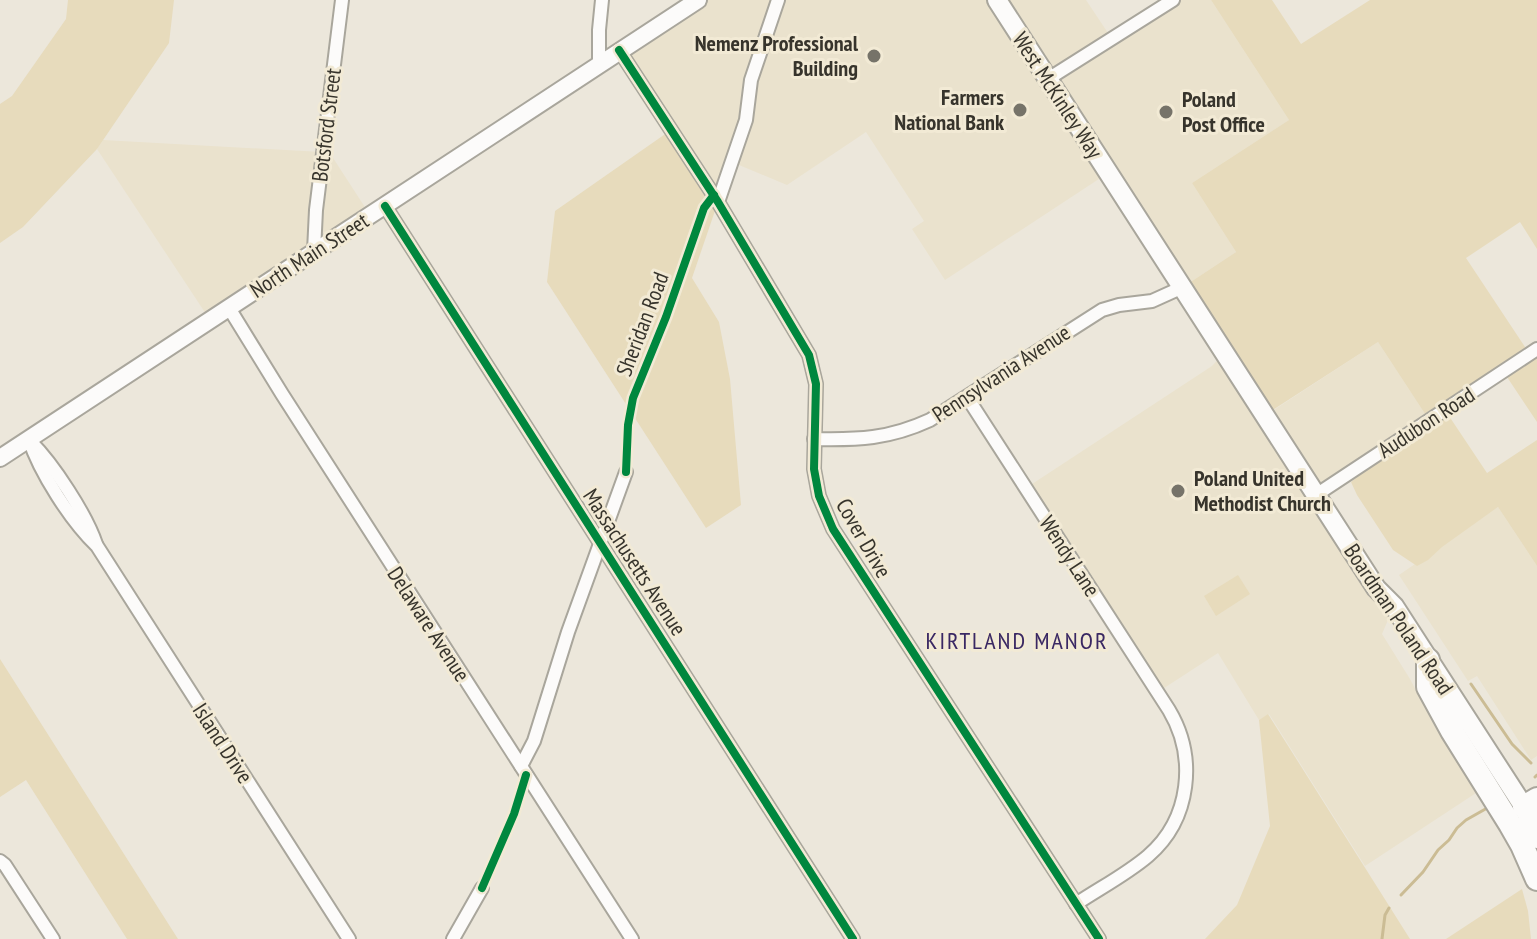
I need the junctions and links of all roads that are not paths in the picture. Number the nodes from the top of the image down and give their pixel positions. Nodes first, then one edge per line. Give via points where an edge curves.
1 (342, 0) edge
2 (602, 0) edge
3 (698, 0) edge
4 (778, 0) edge
5 (997, 0) edge
6 (1173, 0) edge
7 (619, 50) junction
8 (599, 64) junction
9 (1048, 79) junction
10 (1119, 189) joint
11 (718, 202) junction
12 (385, 206) junction
13 (314, 251) junction
14 (1183, 287) junction
15 (229, 308) junction
16 (1537, 349) edge
17 (967, 397) junction
18 (29, 439) junction
19 (814, 439) junction
20 (0, 458) edge
21 (626, 472) dead end
22 (1316, 495) junction
23 (601, 543) junction
24 (1428, 660) junction
25 (521, 766) junction
26 (1533, 809) edge
27 (1537, 839) edge
28 (0, 861) edge
29 (1537, 879) edge
30 (482, 888) dead end
31 (1076, 904) junction
32 (53, 939) edge
33 (349, 939) edge
34 (453, 939) edge
35 (632, 939) edge
36 (853, 939) edge
37 (1099, 939) edge

1 - 13 street, Botsford Street
2 - 8 street
3 - 7 main road, North Main Street
4 - 11 street
5 - 9 main road, West McKinley Way
6 - 9 street
7 - 8 main road, North Main Street
7 - 11 street, Cover Drive
8 - 12 main road, North Main Street
9 - 10 main road, West McKinley Way
10 - 14 main road, Boardman Poland Road
11 - 19 street, Cover Drive via 809,355 816,384
12 - 13 main road, North Main Street
12 - 23 street, Massachusetts Avenue
13 - 15 main road, North Main Street
14 - 17 street, Pennsylvania Avenue via 1152,301 1102,310
14 - 22 main road, Boardman Poland Road
15 - 18 main road, North Main Street
15 - 25 street, Delaware Avenue
16 - 22 street, Audubon Road
17 - 19 street, Pennsylvania Avenue via 896,433 856,440
17 - 31 street, Wendy Lane via 1169,710 1185,749 1185,792 1170,830 1150,854
18 - 20 main road, North Main Street
18 - 33 street, Island Drive via 35,460 81,531 97,546
19 - 31 street, Cover Drive via 816,483 833,529
21 - 23 street
22 - 24 main road, Boardman Poland Road
23 - 25 street
23 - 36 street, Massachusetts Avenue
24 - 26 main road, Boardman Poland Road
24 - 29 highway via 1428,687
25 - 35 street, Delaware Avenue
26 - 27 main road, Boardman Poland Road
28 - 32 street
30 - 34 street
31 - 37 street, Cover Drive

